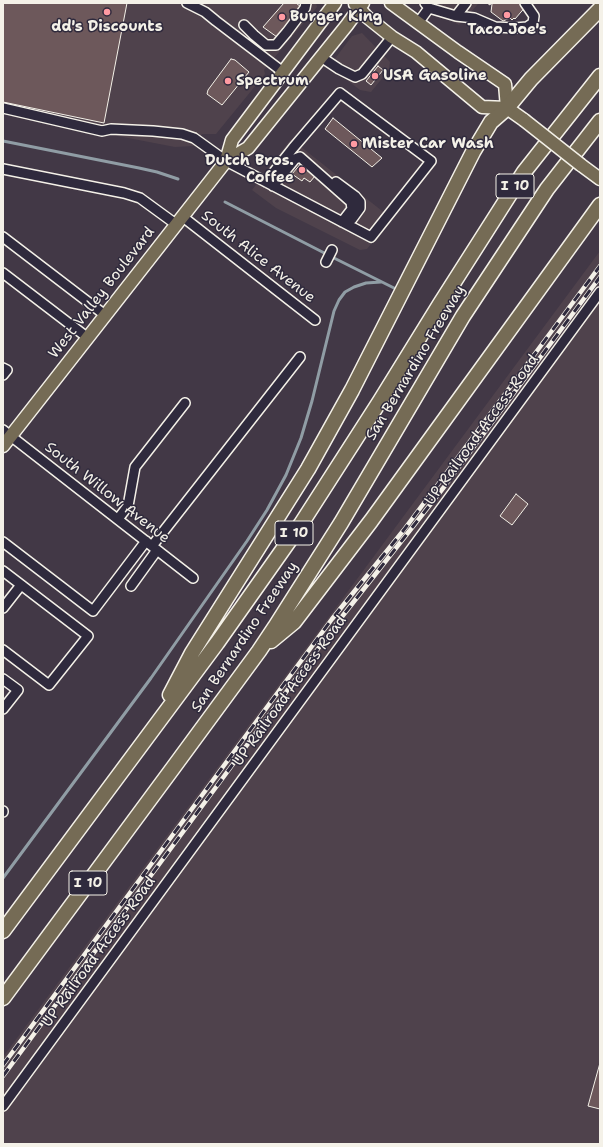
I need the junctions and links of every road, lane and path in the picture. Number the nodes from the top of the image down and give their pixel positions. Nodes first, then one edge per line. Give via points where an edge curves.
1 (187, 3) edge
2 (306, 3) edge
3 (335, 3) edge
4 (391, 3) edge
5 (466, 3) edge
6 (525, 3) edge
7 (359, 5) edge
8 (427, 5) edge
9 (600, 9) edge
10 (456, 16) junction
11 (418, 23) junction
12 (244, 25) dead end
13 (392, 37) junction
14 (321, 57) junction
15 (283, 72) junction
16 (600, 76) edge
17 (3, 108) edge
18 (507, 108) junction
19 (600, 121) edge
20 (226, 161) junction
21 (3, 169) edge
22 (599, 179) edge
23 (270, 184) junction
24 (600, 206) edge
25 (180, 221) junction
26 (345, 224) junction
27 (3, 237) edge
28 (332, 250) dead end
29 (326, 262) dead end
30 (3, 273) edge
31 (600, 292) edge
32 (106, 315) junction
33 (315, 320) dead end
34 (88, 338) junction
35 (300, 357) dead end
36 (3, 368) edge
37 (3, 375) edge
38 (185, 403) dead end
39 (7, 433) edge
40 (3, 446) edge
41 (118, 519) junction
42 (3, 542) edge
43 (152, 546) junction
44 (3, 571) edge
45 (193, 578) dead end
46 (21, 585) junction
47 (131, 586) dead end
48 (3, 608) edge
49 (3, 650) edge
50 (259, 651) junction
51 (3, 679) edge
52 (3, 709) edge
53 (144, 741) junction
54 (3, 931) edge
55 (3, 998) edge
56 (3, 1106) edge

1 - 15 street via 210,16
2 - 12 street via 305,8 276,45 266,45
3 - 15 main road, West Valley Boulevard
4 - 11 main road
5 - 10 street
6 - 10 street via 534,16 533,23 527,27 495,27 474,18
7 - 13 main road via 367,17
7 - 14 main road, West Valley Boulevard
8 - 10 street
8 - 11 street
9 - 18 highway via 531,79
11 - 18 main road via 505,84
13 - 14 street via 362,74 355,77
13 - 18 main road via 416,52 482,107
14 - 20 main road, West Valley Boulevard via 248,148
15 - 20 main road, West Valley Boulevard via 232,140
16 - 53 highway, San Bernardino Freeway / I 10 via 524,172 301,524
17 - 20 street via 102,131 111,129 182,134 194,138
18 - 22 main road, bridge
18 - 53 highway via 491,122 473,152 352,390 308,469 192,653
19 - 50 highway, San Bernardino Freeway / I 10 via 547,189 463,316 341,523
20 - 23 street
20 - 25 main road, West Valley Boulevard
21 - 25 street, South Alice Avenue via 124,193 140,198
23 - 26 street
23 - 26 street via 295,159 300,158 351,202 352,209
23 - 26 street via 293,148 340,93 431,161 371,237
24 - 50 highway via 371,521 294,622
25 - 32 main road, West Valley Boulevard
25 - 33 street, South Alice Avenue
27 - 32 street
28 - 29 street
30 - 34 street
31 - 56 street, UP Railroad Access Road
32 - 34 main road, West Valley Boulevard
34 - 39 main road, West Valley Boulevard
35 - 43 street
36 - 37 street via 6,370
38 - 41 street via 135,467 128,506
39 - 40 main road, West Valley Boulevard
39 - 41 street, South Willow Avenue
41 - 43 street, South Willow Avenue
42 - 43 street via 93,611
43 - 45 street, South Willow Avenue
43 - 47 street
44 - 46 street
46 - 48 street
46 - 49 street via 88,636 49,685
50 - 55 highway, San Bernardino Freeway / I 10
51 - 52 street via 18,690
53 - 54 highway, San Bernardino Freeway / I 10

